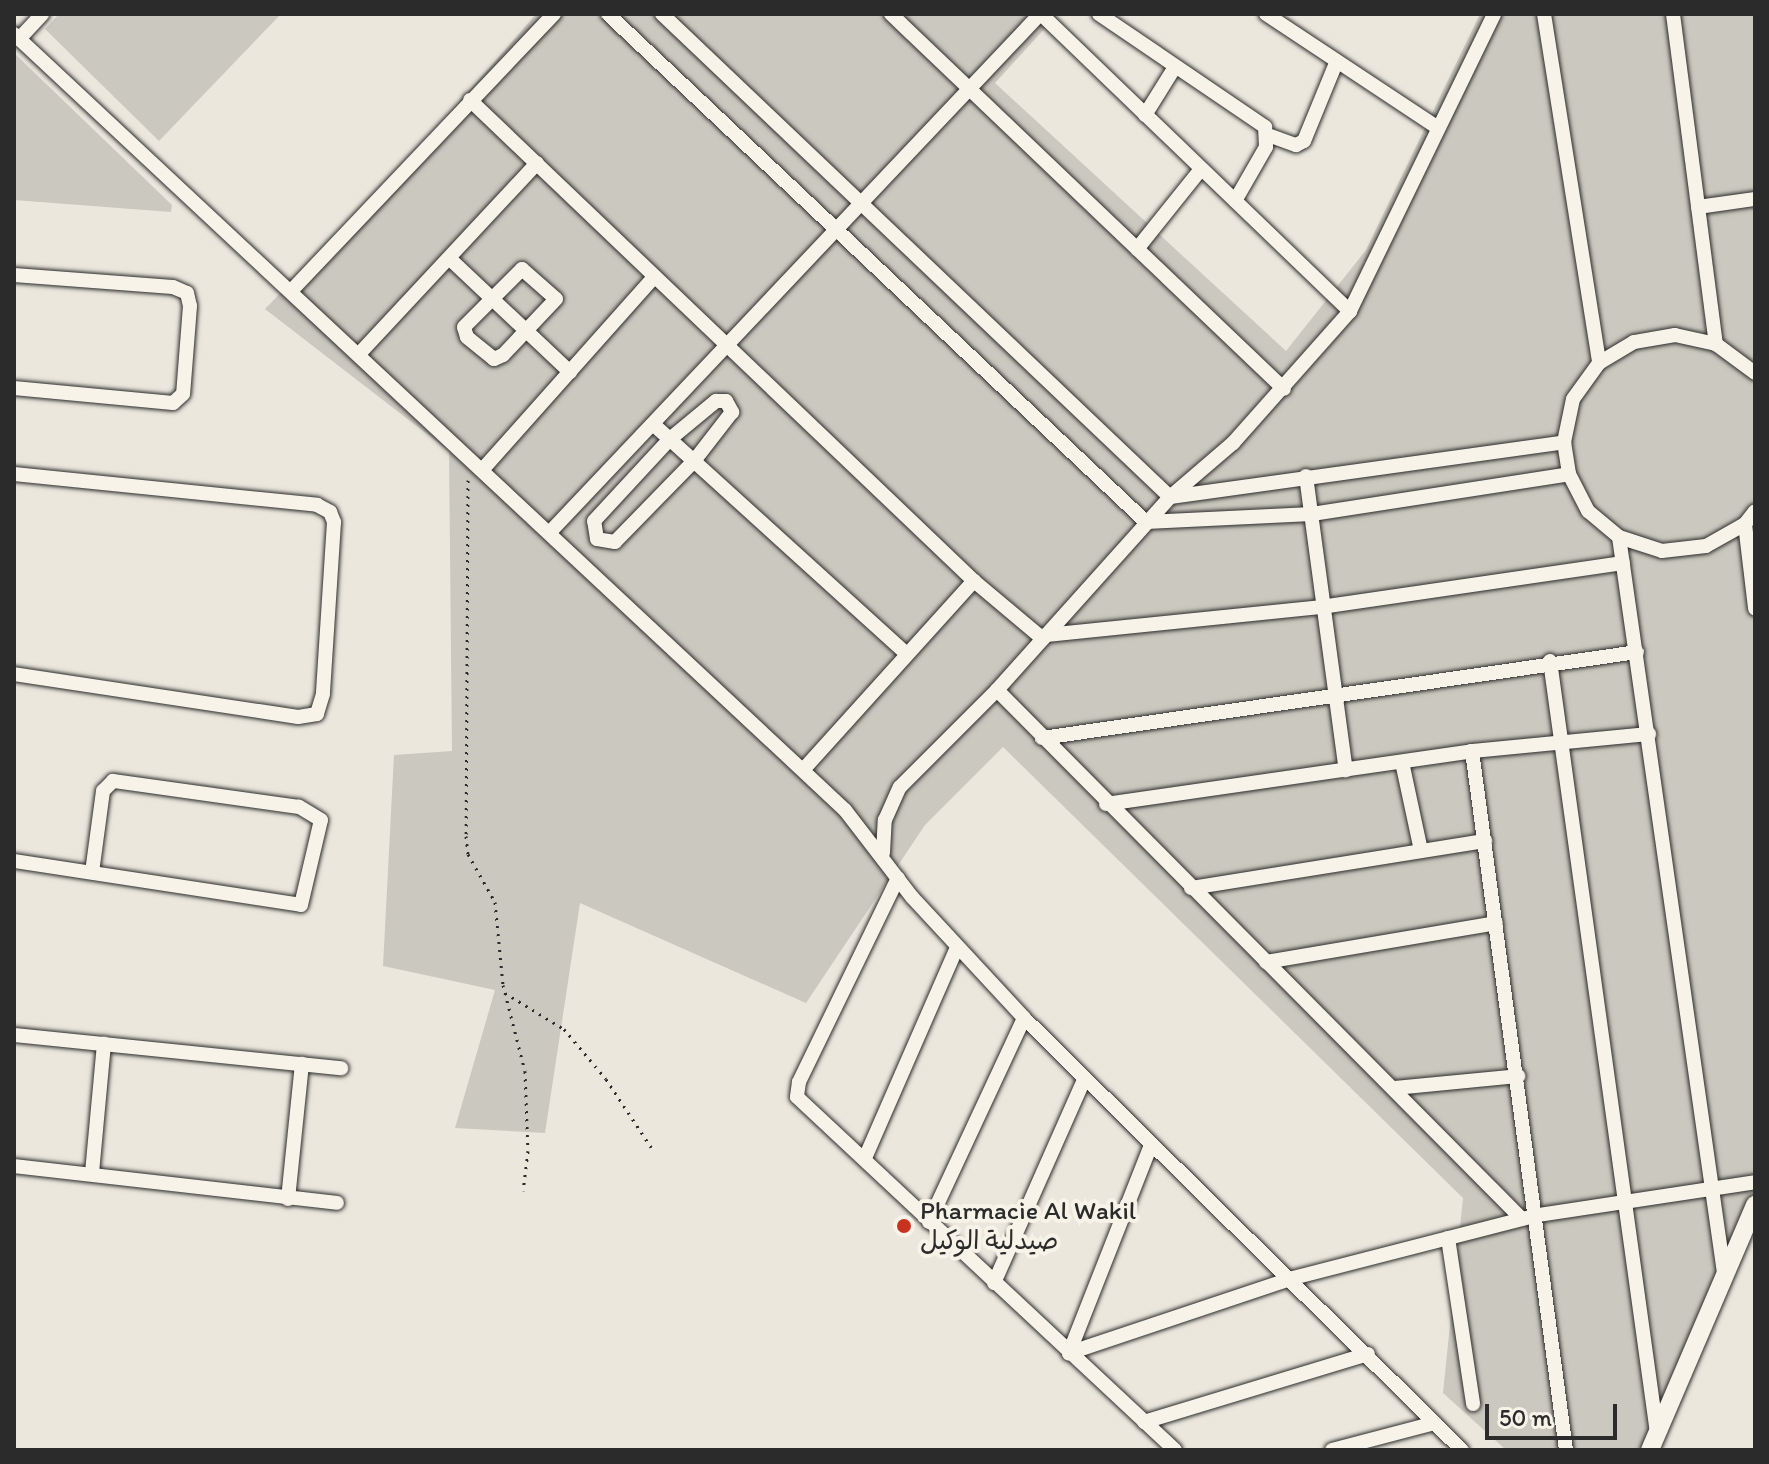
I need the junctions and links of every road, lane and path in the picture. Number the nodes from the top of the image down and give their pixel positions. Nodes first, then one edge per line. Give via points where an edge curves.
1 (42, 14) edge
2 (554, 14) edge
3 (608, 14) edge
4 (662, 14) edge
5 (891, 14) edge
6 (1040, 14) edge
7 (1099, 14) edge
8 (1266, 14) edge
9 (1494, 14) edge
10 (1544, 14) edge
11 (1676, 14) edge
12 (17, 36) edge
13 (1336, 63) junction
14 (1175, 67) junction
15 (970, 86) junction
16 (470, 100) junction
17 (1145, 115) junction
18 (1435, 126) junction
19 (1268, 135) junction
20 (537, 163) junction
21 (1201, 169) junction
22 (1755, 199) edge
23 (861, 201) junction
24 (1235, 201) junction
25 (1698, 207) junction
26 (838, 229) junction
27 (1137, 249) junction
28 (450, 259) junction
29 (14, 275) edge
30 (654, 277) junction
31 (292, 290) junction
32 (490, 297) junction
33 (1350, 311) junction
34 (527, 331) junction
35 (1716, 344) junction
36 (726, 347) junction
37 (359, 354) junction
38 (1599, 363) junction
39 (570, 372) junction
40 (1755, 373) edge
41 (14, 388) edge
42 (1284, 389) junction
43 (653, 424) junction
44 (670, 439) junction
45 (1564, 442) junction
46 (469, 456) junction
47 (694, 461) junction
48 (483, 469) junction
49 (14, 474) edge
50 (1569, 474) junction
51 (1306, 476) junction
52 (1170, 497) junction
53 (1755, 511) edge
54 (1312, 514) junction
55 (1146, 522) junction
56 (1745, 524) junction
57 (551, 531) junction
58 (1619, 537) junction
59 (1623, 563) junction
60 (974, 581) junction
61 (1321, 607) junction
62 (1755, 608) edge
63 (1044, 637) junction
64 (1637, 652) junction
65 (907, 654) junction
66 (1550, 661) junction
67 (14, 674) edge
68 (997, 690) junction
69 (1336, 692) junction
70 (1649, 734) junction
71 (1042, 738) junction
72 (1560, 743) junction
73 (1472, 751) junction
74 (1402, 762) junction
75 (803, 770) junction
76 (1346, 770) junction
77 (1106, 804) junction
78 (1485, 841) junction
79 (1421, 851) junction
80 (883, 853) junction
81 (14, 861) edge
82 (92, 872) junction
83 (898, 878) junction
84 (1191, 888) junction
85 (1496, 923) junction
86 (957, 947) junction
87 (1266, 962) junction
88 (504, 993) junction
89 (1024, 1018) junction
90 (14, 1035) edge
91 (104, 1044) junction
92 (302, 1064) junction
93 (341, 1068) dead end
94 (1518, 1076) junction
95 (1085, 1078) junction
96 (1394, 1088) junction
97 (1151, 1145) junction
98 (651, 1147) dead end
99 (865, 1158) junction
100 (14, 1166) edge
101 (92, 1173) junction
102 (1755, 1182) edge
103 (1715, 1185) junction
104 (523, 1191) dead end
105 (288, 1199) junction
106 (1626, 1202) junction
107 (337, 1203) dead end
108 (1755, 1205) edge
109 (1538, 1215) junction
110 (1522, 1219) junction
111 (929, 1222) junction
112 (1448, 1238) junction
113 (1724, 1273) junction
114 (1293, 1278) junction
115 (994, 1283) junction
116 (1069, 1353) junction
117 (1368, 1354) junction
118 (1473, 1404) dead end
119 (1144, 1422) junction
120 (1435, 1423) junction
121 (1653, 1442) edge
122 (1175, 1450) edge
123 (1332, 1450) edge
124 (1462, 1450) edge
125 (1566, 1450) edge

1 - 12 street
2 - 16 street
3 - 26 street
4 - 23 street
5 - 15 street
6 - 15 street
6 - 17 street
7 - 14 street
8 - 13 street
9 - 18 street
10 - 38 street
11 - 25 street
12 - 31 street
13 - 18 street
13 - 19 street via 1304,141 1296,145
14 - 17 street
14 - 19 street via 1261,123
15 - 23 street
15 - 27 street
16 - 20 street
16 - 31 street
17 - 21 street
18 - 33 street
19 - 24 street
20 - 28 street
20 - 30 street
21 - 24 street
21 - 27 street
22 - 25 street
23 - 26 street
23 - 52 street
24 - 33 street
25 - 35 street
26 - 36 street
26 - 55 street
27 - 42 street
28 - 32 street
28 - 37 street
29 - 41 street via 173,287 187,293 190,306 183,394 173,403
30 - 36 street
30 - 39 street
31 - 37 street
32 - 34 street
32 - 34 street via 465,325 467,337 498,359
32 - 34 street via 522,269 549,288 555,302
33 - 42 street
34 - 39 street
35 - 38 street via 1661,337 1634,342
35 - 40 street
36 - 43 street
36 - 60 street
37 - 46 street
38 - 45 street via 1573,399
39 - 48 street
42 - 52 street via 1233,443
43 - 44 street
43 - 57 street
44 - 47 street
44 - 47 street via 716,401 732,407 729,419
44 - 47 street via 594,521 597,539 615,542
45 - 50 street
45 - 51 street
46 - 48 street
46 - 88 path via 465,822 468,854 495,902
47 - 65 street
48 - 57 street
49 - 67 street via 317,505 330,512 334,522 323,694 317,714 298,717
50 - 54 street
50 - 58 street via 1588,511
51 - 52 street
51 - 54 street
52 - 55 street
53 - 56 street
54 - 55 street
54 - 61 street
55 - 63 street
56 - 58 street via 1706,546 1662,551
56 - 62 street
57 - 75 street
58 - 59 street
59 - 61 street
59 - 64 street
60 - 63 street
60 - 65 street
61 - 63 street
61 - 69 street
63 - 68 street
64 - 66 street
64 - 70 street
65 - 75 street
66 - 69 street
66 - 72 street
68 - 71 street
68 - 80 street via 900,787 885,820
69 - 71 street
69 - 76 street
70 - 72 street
70 - 103 street
71 - 77 street
72 - 73 street
72 - 106 street
73 - 74 street
73 - 78 street
74 - 76 street
74 - 79 street
75 - 80 street
76 - 77 street
77 - 84 street
78 - 79 street
78 - 85 street
79 - 84 street
80 - 83 street
81 - 82 street
82 - 82 street via 103,791 113,781 299,807 317,815 321,824 301,905
83 - 86 street
83 - 99 street via 796,1093
84 - 87 street
85 - 87 street
85 - 94 street
86 - 89 street
86 - 99 street
87 - 96 street
88 - 98 path via 564,1029 606,1079
88 - 104 path via 525,1071 528,1151
89 - 95 street
89 - 111 street
90 - 91 street
91 - 92 street
91 - 101 street
92 - 93 street
92 - 105 street
94 - 96 street
94 - 109 street
95 - 97 street
95 - 115 street
96 - 110 street
97 - 114 street
97 - 116 street
99 - 111 street
100 - 101 street
101 - 105 street
102 - 103 street
103 - 106 street
103 - 113 street
105 - 107 street
106 - 109 street
106 - 121 street
108 - 113 street
109 - 110 street
109 - 125 street
110 - 112 street
111 - 115 street
112 - 114 street
112 - 118 street
113 - 121 street
114 - 116 street
114 - 117 street
115 - 116 street
116 - 119 street
117 - 119 street
117 - 120 street
119 - 122 street
120 - 123 street
120 - 124 street

